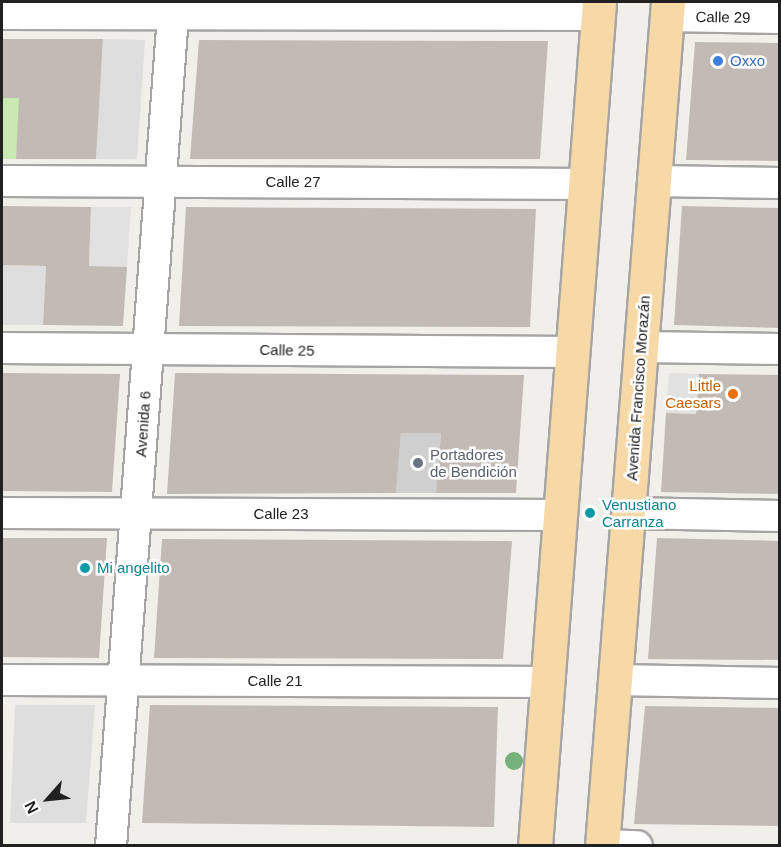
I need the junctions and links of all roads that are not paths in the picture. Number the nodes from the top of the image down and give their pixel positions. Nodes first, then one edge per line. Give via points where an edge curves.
1 (173, 8) edge
2 (599, 8) edge
3 (667, 9) edge
4 (2, 14) edge
5 (780, 18) edge
6 (2, 180) edge
7 (654, 181) junction
8 (160, 182) junction
9 (780, 183) edge
10 (585, 184) junction
11 (641, 347) junction
12 (2, 348) edge
13 (148, 349) junction
14 (780, 350) edge
15 (573, 352) junction
16 (2, 513) edge
17 (628, 513) junction
18 (136, 514) junction
19 (560, 515) junction
20 (780, 516) edge
21 (2, 680) edge
22 (124, 680) junction
23 (615, 680) junction
24 (548, 682) junction
25 (780, 683) edge
26 (602, 845) edge
27 (111, 846) edge
28 (535, 846) edge
29 (637, 846) edge

1 - 2 street
1 - 4 street
1 - 8 street, Avenida 6
2 - 10 main road
3 - 5 street, Calle 29
3 - 7 main road, Avenida Francisco Morazán
6 - 8 street, Calle 27
7 - 9 street
7 - 11 main road, Avenida Francisco Morazán
8 - 10 street, Calle 27
8 - 13 street, Avenida 6
10 - 15 main road
11 - 14 street
11 - 17 main road, Avenida Francisco Morazán
12 - 13 street, Calle 25
13 - 15 street, Calle 25
13 - 18 street, Avenida 6
15 - 19 main road
16 - 18 street, Calle 23
17 - 20 street
17 - 23 main road, Avenida Francisco Morazán
18 - 19 street, Calle 23
18 - 22 street, Avenida 6
19 - 24 main road
21 - 22 street, Calle 21
22 - 24 street, Calle 21
22 - 27 street, Avenida 6
23 - 25 street
23 - 26 main road, Avenida Francisco Morazán
24 - 28 main road
26 - 29 street

